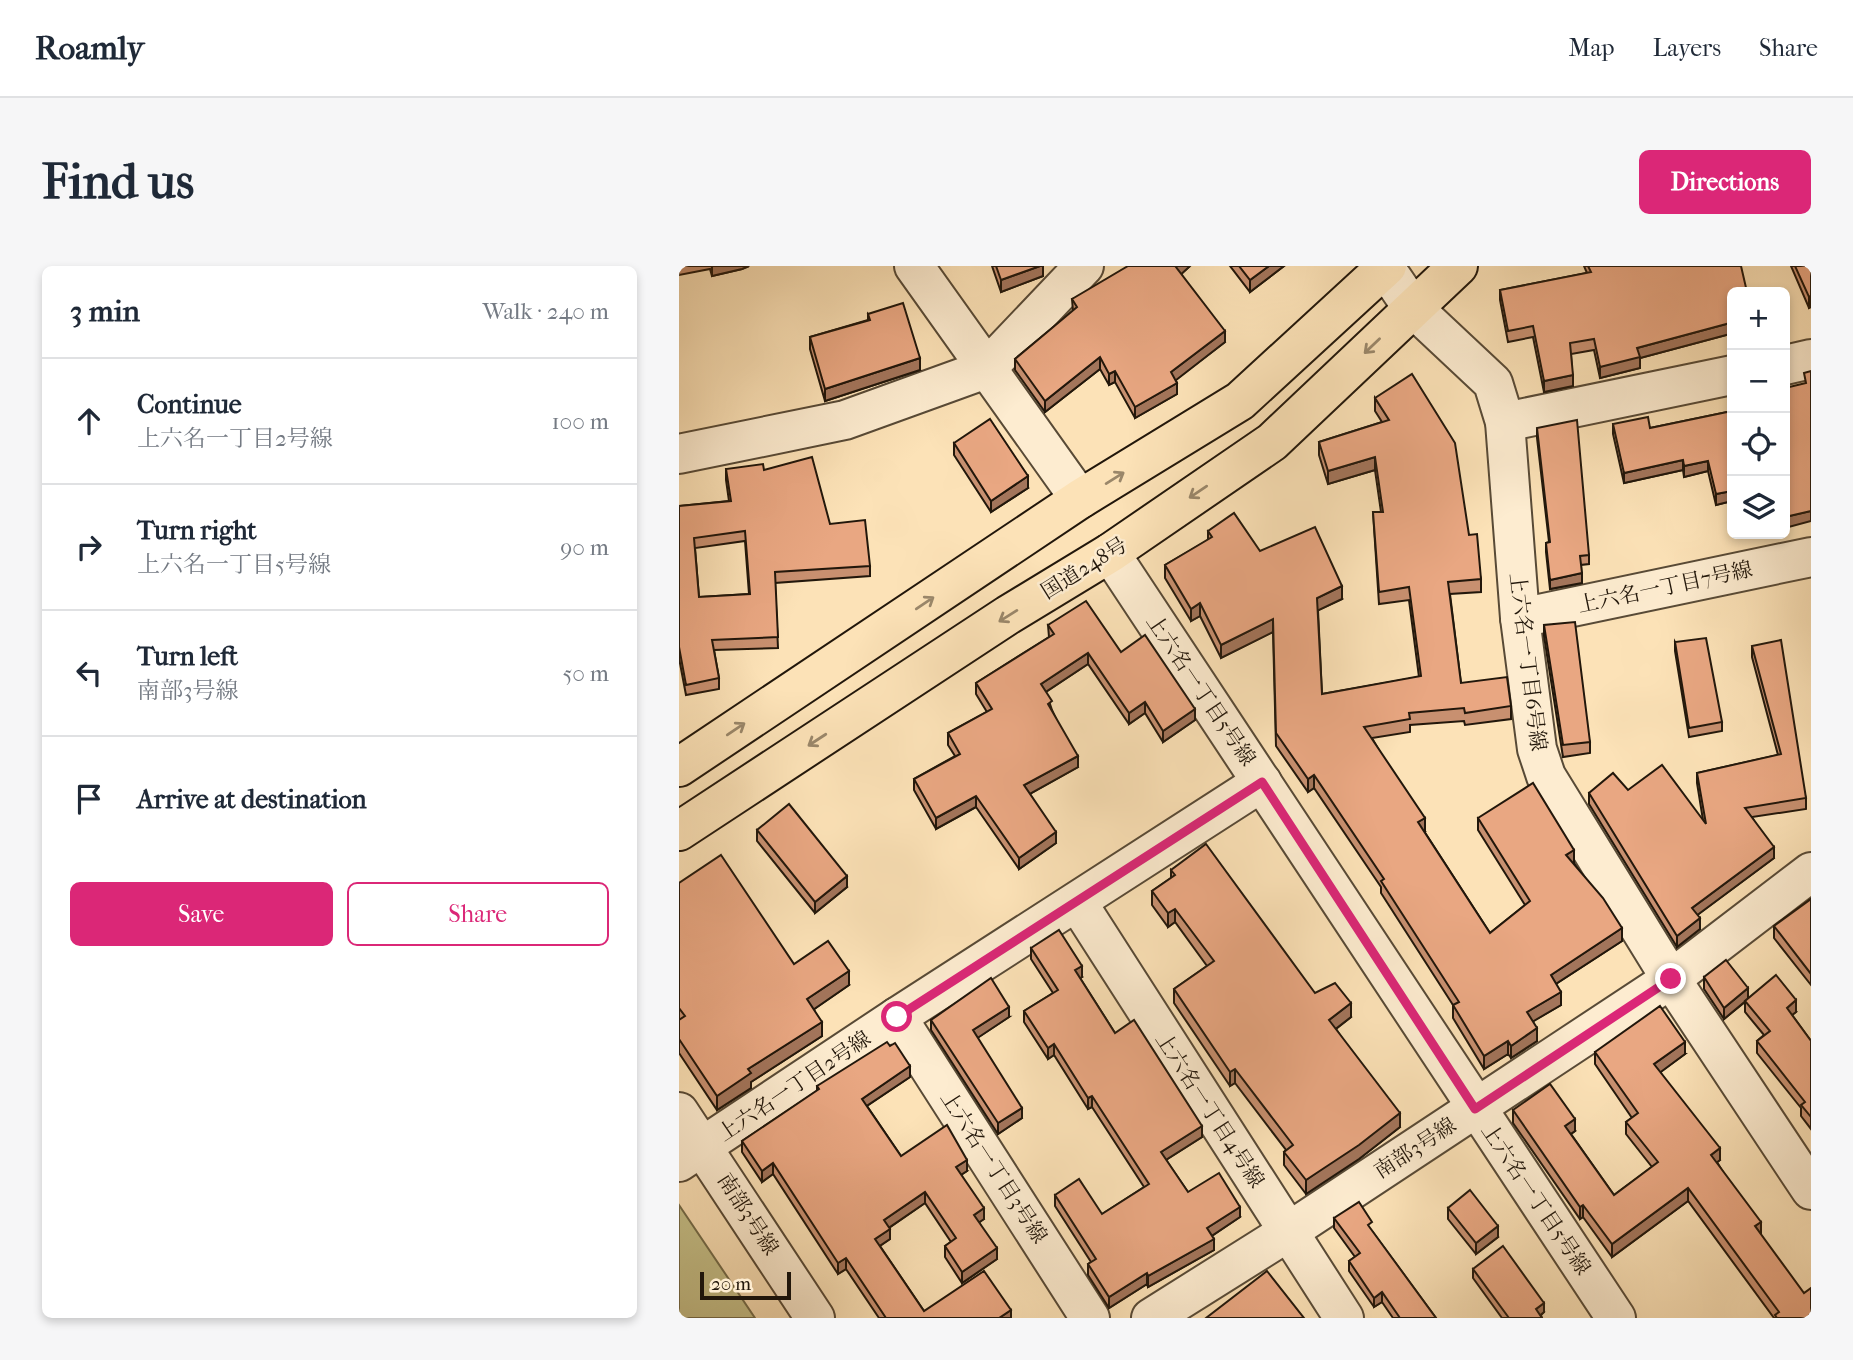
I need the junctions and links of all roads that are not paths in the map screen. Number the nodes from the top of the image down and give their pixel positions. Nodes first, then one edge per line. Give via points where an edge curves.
1 (914, 266) edge
2 (1084, 266) edge
3 (1458, 266) edge
4 (1385, 267) edge
5 (1412, 307) junction
6 (1811, 359) edge
7 (1790, 364) edge
8 (986, 369) junction
9 (1727, 376) edge
10 (1505, 422) junction
11 (679, 454) edge
12 (1080, 499) junction
13 (1110, 553) junction
14 (1811, 557) edge
15 (1520, 618) junction
16 (679, 767) edge
17 (1262, 782) junction
18 (679, 831) edge
19 (1811, 873) edge
20 (1077, 902) junction
21 (1671, 979) junction
22 (897, 1017) junction
23 (1475, 1109) junction
24 (679, 1112) edge
25 (691, 1154) edge
26 (1811, 1190) edge
27 (1288, 1232) junction
28 (815, 1318) edge
29 (1090, 1318) edge
30 (1151, 1318) edge
31 (1344, 1318) edge
32 (1616, 1318) edge

1 - 8 street
2 - 8 street
3 - 5 highway, 国道248号
4 - 5 street, 上六名一丁目6号線
12 -> 4 highway via 1240,401
5 - 10 street, 上六名一丁目6号線 via 1493,383
5 -> 13 highway, 国道248号 via 1272,442
6 - 7 street
8 - 11 street via 845,420
8 - 12 street
9 - 10 street
10 - 15 street, 上六名一丁目6号線
16 -> 12 highway
13 - 17 street, 上六名一丁目5号線
13 -> 18 highway, 国道248号
14 - 15 street, 上六名一丁目7号線
15 - 21 street, 上六名一丁目6号線 via 1537,750 1546,776
17 - 20 street, 上六名一丁目2号線
17 - 23 street, 上六名一丁目5号線
19 - 21 street, 南部3号線
20 - 22 street, 上六名一丁目2号線
20 - 27 street, 上六名一丁目4号線
21 - 23 street, 南部3号線
21 - 26 street, 上六名一丁目6号線
22 - 25 street, 上六名一丁目2号線
22 - 29 street, 上六名一丁目3号線
23 - 27 street, 南部3号線
23 - 32 street, 上六名一丁目5号線
24 - 25 street, 南部3号線
25 - 28 street, 南部3号線
27 - 30 street, 南部3号線
27 - 31 street, 上六名一丁目4号線

